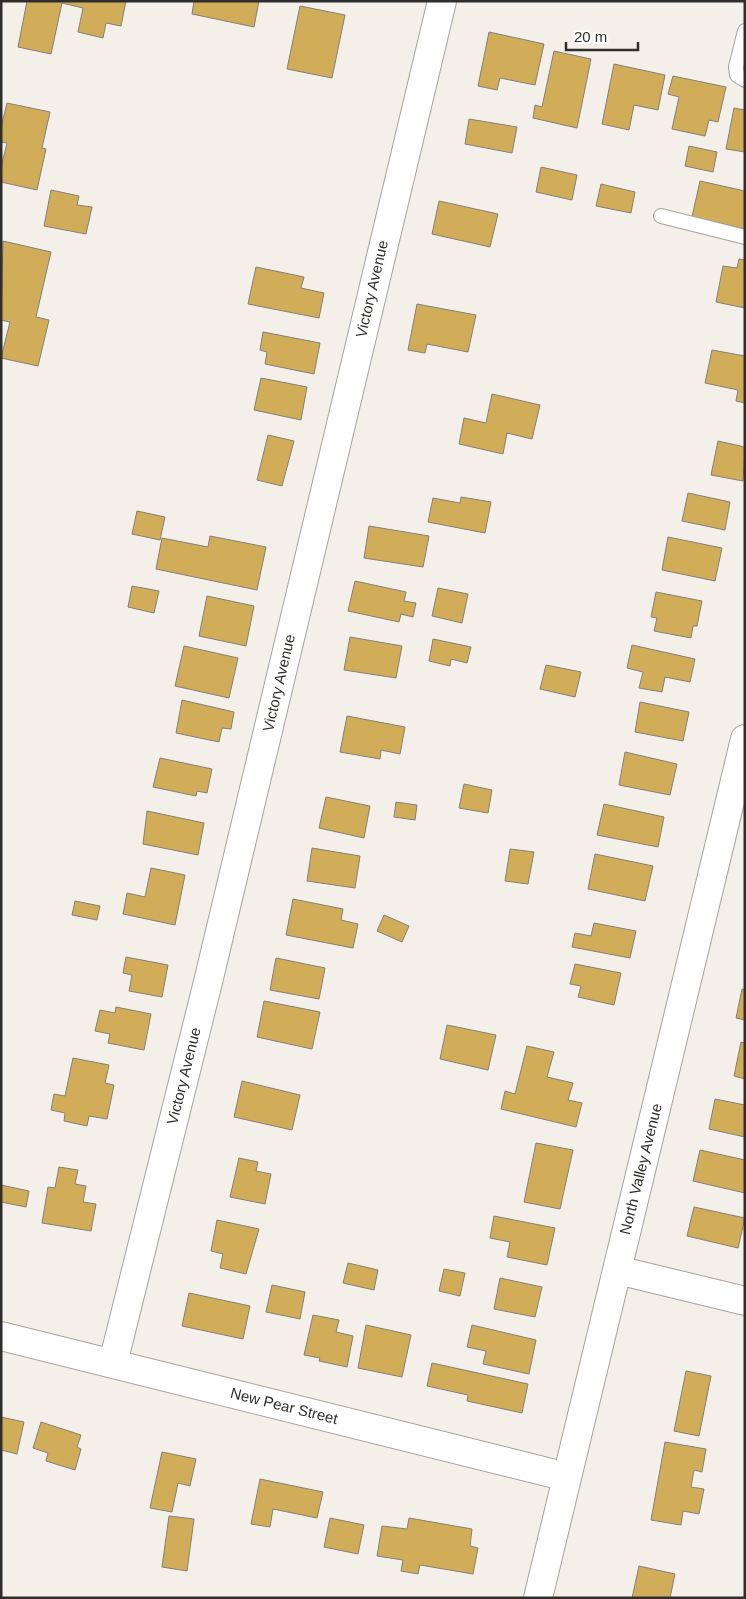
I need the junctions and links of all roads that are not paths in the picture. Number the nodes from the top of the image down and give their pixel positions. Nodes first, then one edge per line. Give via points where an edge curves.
1 (442, 1) edge
2 (745, 31) edge
3 (745, 80) edge
4 (661, 216) dead end
5 (745, 237) edge
6 (745, 740) edge
7 (617, 1270) junction
8 (745, 1301) edge
9 (1, 1336) edge
10 (113, 1363) junction
11 (567, 1477) junction
12 (538, 1598) edge

1 - 10 street, Victory Avenue via 210,973
2 - 3 lane via 736,67 737,75
4 - 5 lane
6 - 7 street, North Valley Avenue
7 - 8 street
7 - 11 street, North Valley Avenue
9 - 10 street, New Pear Street
10 - 11 street, New Pear Street
11 - 12 street, North Valley Avenue

